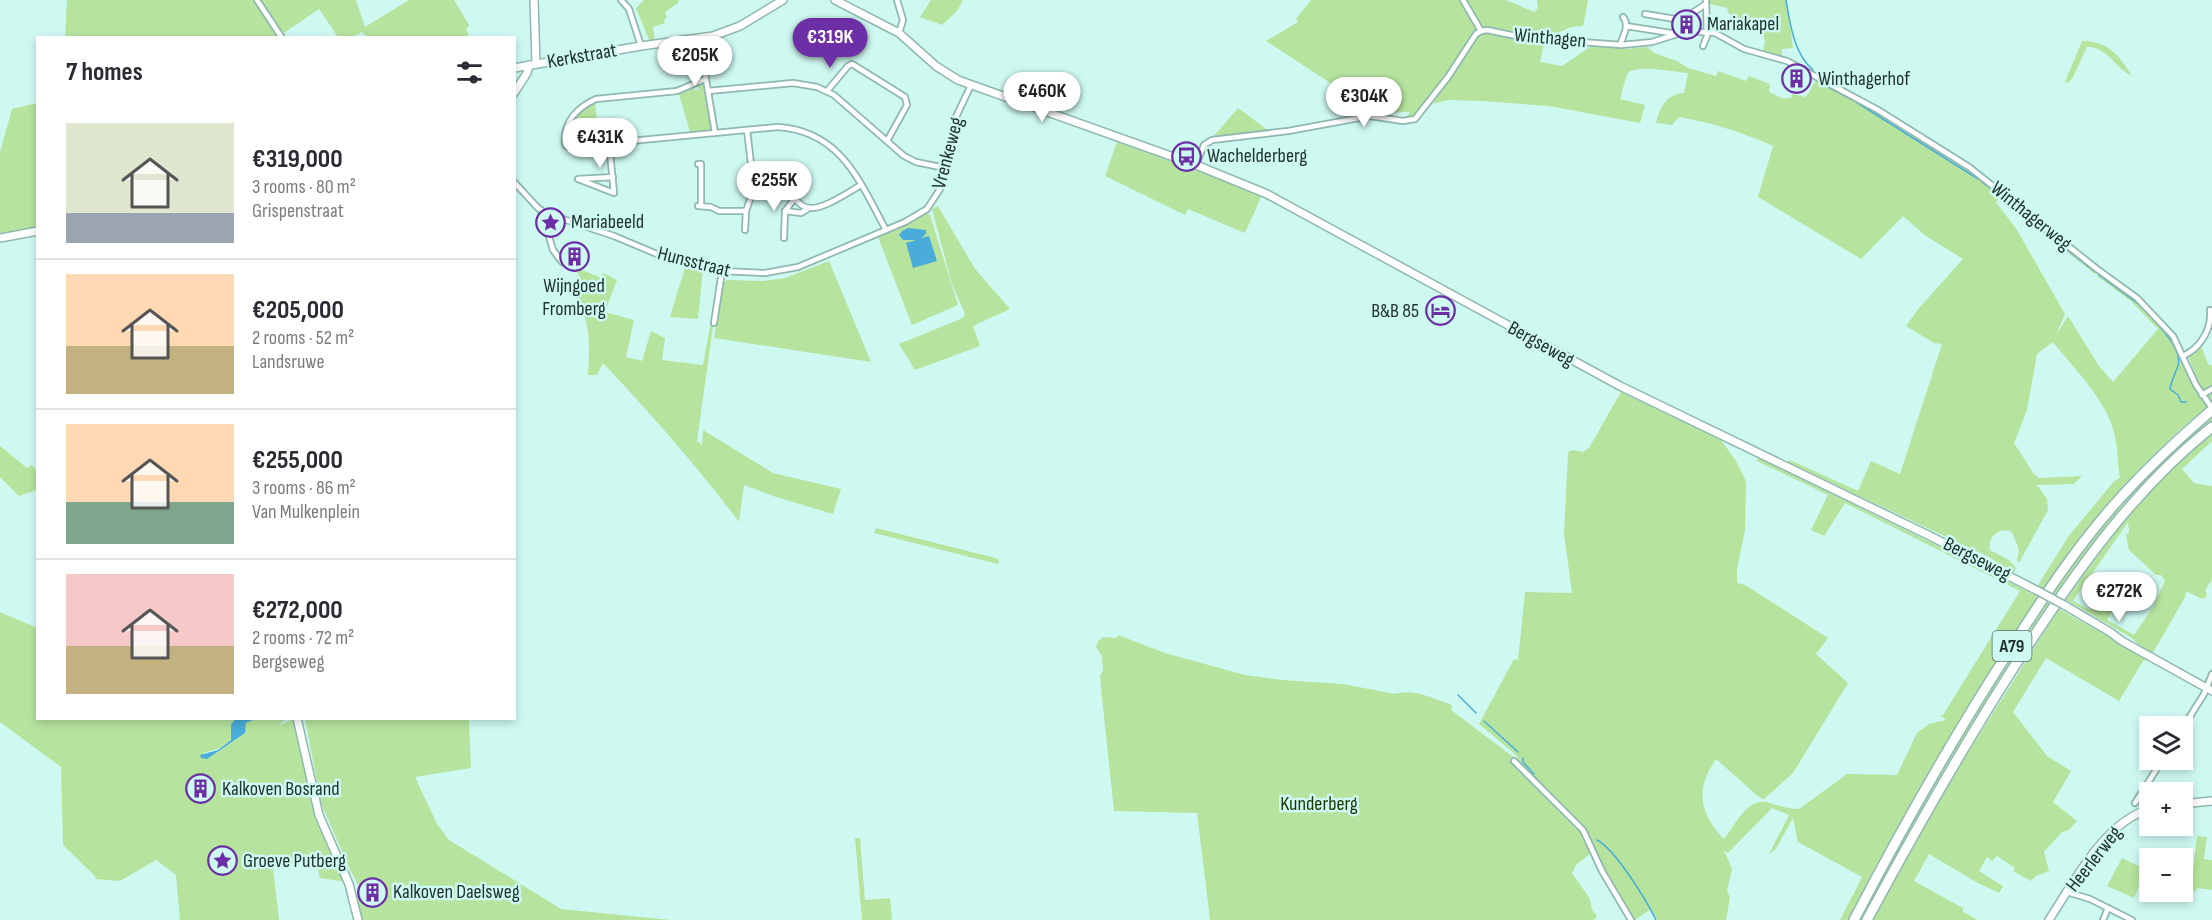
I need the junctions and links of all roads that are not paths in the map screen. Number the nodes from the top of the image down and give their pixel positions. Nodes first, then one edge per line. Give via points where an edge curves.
1 (257, 0) edge
2 (534, 0) edge
3 (621, 0) edge
4 (783, 0) edge
5 (835, 0) edge
6 (897, 0) edge
7 (1463, 0) edge
8 (1706, 2) edge
9 (773, 3) edge
10 (1645, 14) dead end
11 (1623, 17) dead end
12 (1678, 20) junction
13 (1626, 26) junction
14 (1481, 31) junction
15 (899, 33) junction
16 (1707, 33) junction
17 (1679, 34) junction
18 (281, 36) edge
19 (699, 38) junction
20 (1620, 45) junction
21 (641, 46) junction
22 (1703, 46) dead end
23 (532, 65) junction
24 (516, 68) edge
25 (705, 79) junction
26 (1820, 80) joint
27 (971, 85) junction
28 (516, 90) edge
29 (708, 91) junction
30 (827, 91) junction
31 (747, 130) junction
32 (715, 133) junction
33 (887, 141) junction
34 (609, 143) junction
35 (698, 164) dead end
36 (1196, 165) junction
37 (945, 168) junction
38 (785, 171) dead end
39 (612, 177) junction
40 (516, 184) edge
41 (861, 185) junction
42 (753, 191) junction
43 (785, 192) junction
44 (795, 198) junction
45 (809, 208) junction
46 (541, 210) junction
47 (746, 211) junction
48 (785, 211) junction
49 (745, 230) dead end
50 (886, 230) junction
51 (36, 231) edge
52 (0, 238) edge
53 (784, 238) dead end
54 (562, 262) dead end
55 (722, 271) junction
56 (2210, 310) dead end
57 (714, 323) dead end
58 (2183, 356) junction
59 (2212, 389) edge
60 (2202, 395) junction
61 (2212, 410) edge
62 (2212, 427) edge
63 (2212, 674) edge
64 (2209, 690) edge
65 (2191, 716) edge
66 (297, 720) edge
67 (1514, 761) dead end
68 (2156, 770) edge
69 (2212, 801) edge
70 (2135, 803) dead end
71 (2193, 803) edge
72 (2139, 813) edge
73 (2067, 892) junction
74 (2108, 908) junction
75 (358, 920) edge
76 (1630, 920) edge
77 (1854, 920) edge
78 (1867, 920) edge
79 (2049, 920) edge
80 (2103, 920) edge
81 (2132, 920) edge

1 - 18 street
2 - 23 street
3 - 21 street via 629,9
4 - 9 street, Kerkstraat
5 - 15 street, Bergseweg
6 - 15 street via 903,20
7 - 14 street
8 - 12 street via 1687,18
8 - 16 street
9 - 19 street, Kerkstraat via 730,31
10 - 12 street
11 - 13 street
12 - 17 street
13 - 17 street, Winthagen
13 - 20 street
14 - 20 street, Winthagen
14 - 36 street via 1414,119 1370,116 1212,140 1204,145
15 - 27 street, Bergseweg via 936,66
16 - 17 street, Winthagen
16 - 22 street
16 - 26 street, Winthagen via 1715,33 1742,49 1784,60
17 - 20 street, Winthagen
19 - 21 street, Kerkstraat
19 - 25 street
21 - 23 street, Kerkstraat
23 - 24 street, Kerkstraat
23 - 28 street
25 - 29 street
25 - 34 street via 677,91 596,99 570,119 564,140 568,147
26 - 58 street, Winthagerweg via 1878,110 1975,172 2141,301 2170,331
27 - 36 street, Bergseweg
27 - 37 street, Vrenkeweg via 956,117
29 - 30 street via 793,83
29 - 32 street
30 - 33 street
30 - 33 street via 852,64 905,97 907,105
31 - 32 street
31 - 41 street via 785,127 818,137 843,157
31 - 42 street
32 - 34 street
33 - 37 street via 910,160
34 - 39 street
35 - 47 street via 699,206
36 - 64 street, Bergseweg, bridge via 1287,204 1622,388 2038,591
37 - 50 street, Vrenkeweg via 938,193 927,208 915,218
38 - 43 street
39 - 39 street via 614,193 578,179 601,177
40 - 46 street, Hunsstraat
41 - 45 street via 831,202
41 - 50 street
42 - 43 street
42 - 47 street
43 - 44 street
44 - 45 street
44 - 48 street
45 - 48 street via 801,213
46 - 54 street via 553,250
46 - 55 street, Hunsstraat via 661,256
47 - 49 street
48 - 53 street
50 - 55 street, Hunsstraat via 792,268 754,273
51 - 52 street
55 - 57 street
56 - 58 street via 2212,321 2200,344
58 - 60 street, Winthagerweg
59 - 60 street
60 - 61 street, Winthagerweg
61 - 77 highway, A79 via 2126,492 2054,583 1947,750
62 - 78 highway, A79 via 2131,505 2062,594 1962,750
63 - 64 street
64 - 65 street
66 - 75 street via 319,815 349,884
67 - 76 street via 1582,830
68 - 70 street
69 - 71 street
72 - 73 street, Heerlerweg via 2116,828
73 - 74 street
73 - 79 street, Heerlerweg
74 - 80 street
74 - 81 street

